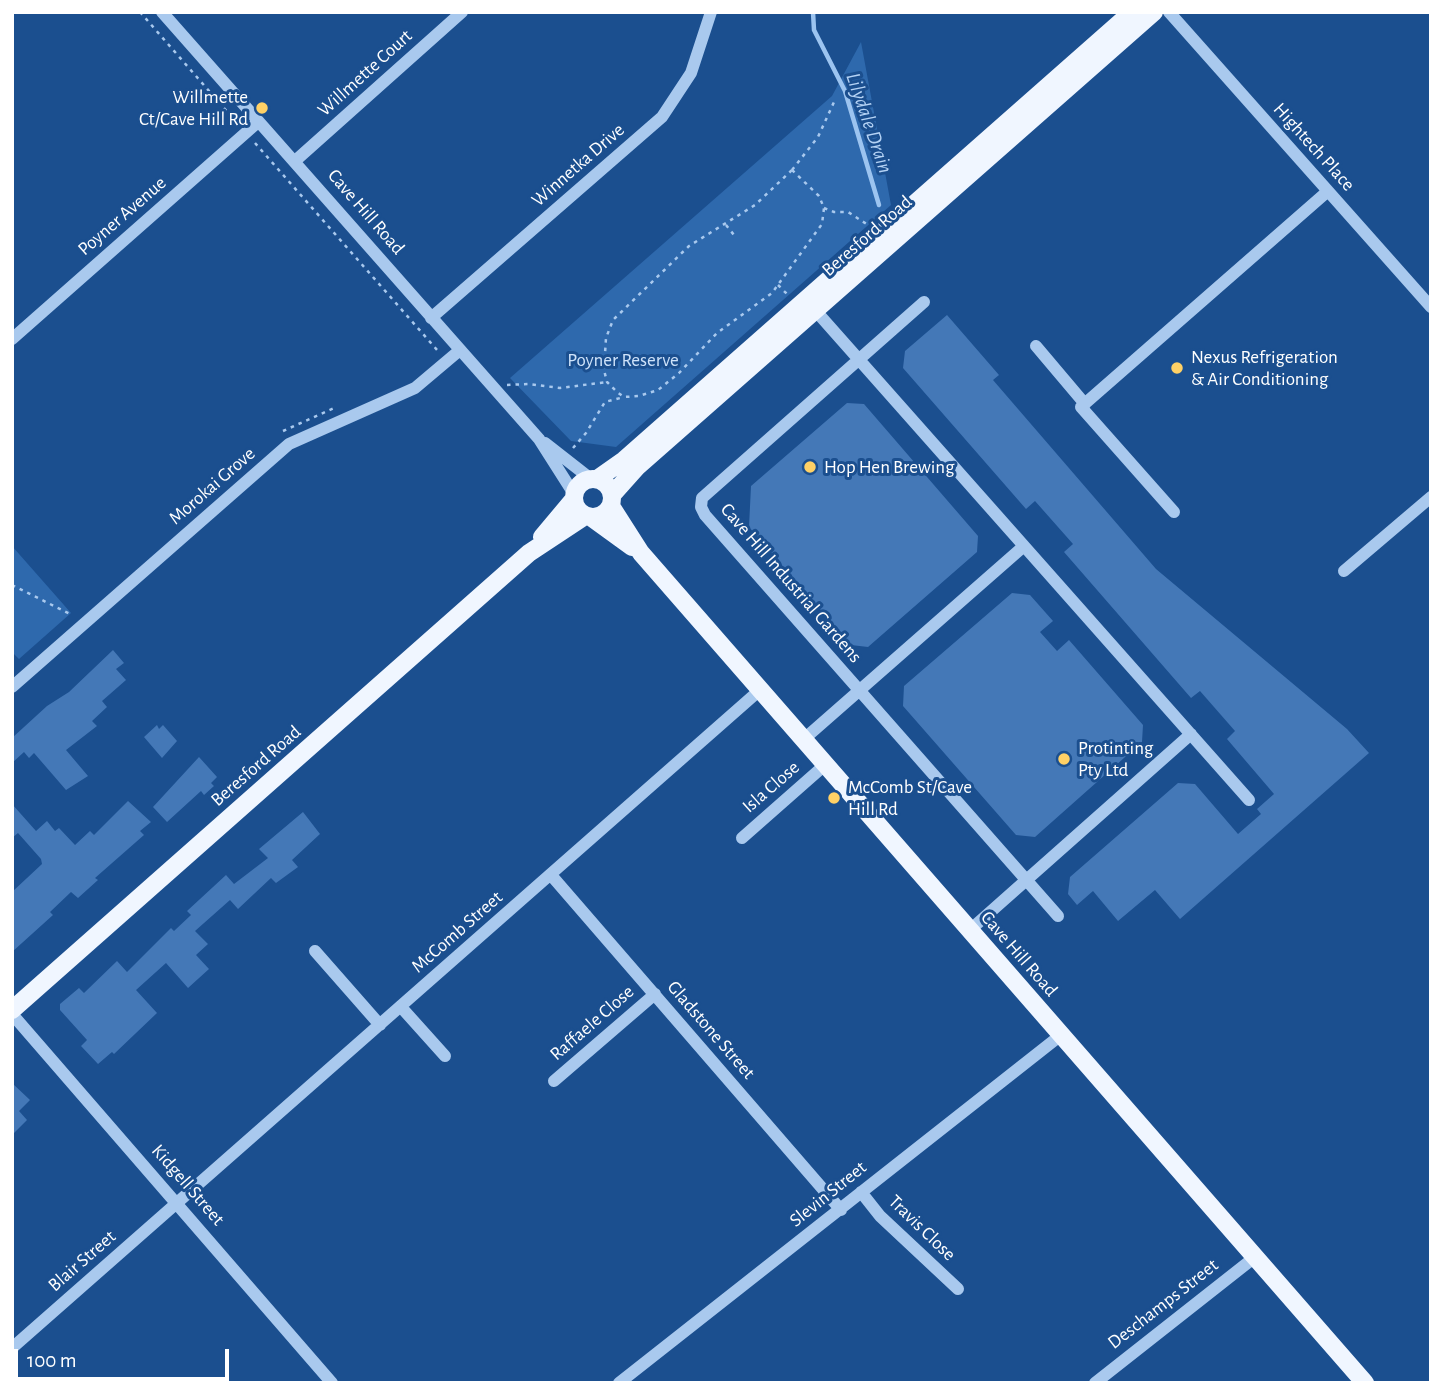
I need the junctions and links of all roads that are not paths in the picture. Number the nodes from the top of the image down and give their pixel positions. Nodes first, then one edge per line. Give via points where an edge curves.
1 (162, 12) edge
2 (462, 12) edge
3 (711, 12) edge
4 (1132, 12) edge
5 (1154, 12) edge
6 (1169, 12) edge
7 (258, 122) junction
8 (295, 162) junction
9 (1328, 191) junction
10 (924, 302) dead end
11 (1431, 307) edge
12 (815, 310) junction
13 (431, 318) junction
14 (12, 338) edge
15 (1036, 346) dead end
16 (460, 350) junction
17 (860, 359) junction
18 (1085, 404) junction
19 (539, 439) junction
20 (594, 479) junction
21 (574, 497) junction
22 (1431, 497) edge
23 (612, 501) junction
24 (1174, 512) dead end
25 (589, 517) junction
26 (1024, 546) junction
27 (528, 553) junction
28 (641, 553) junction
29 (1344, 571) dead end
30 (12, 687) edge
31 (761, 689) junction
32 (859, 691) junction
33 (1191, 734) junction
34 (804, 739) junction
35 (826, 764) junction
36 (1249, 800) dead end
37 (742, 838) dead end
38 (551, 875) junction
39 (1025, 880) junction
40 (1058, 916) dead end
41 (970, 930) junction
42 (315, 951) dead end
43 (655, 994) junction
44 (401, 1007) junction
45 (12, 1012) edge
46 (380, 1025) junction
47 (1061, 1035) junction
48 (445, 1056) dead end
49 (554, 1081) dead end
50 (861, 1192) junction
51 (178, 1202) junction
52 (841, 1210) junction
53 (1255, 1256) junction
54 (958, 1289) dead end
55 (12, 1348) edge
56 (332, 1383) edge
57 (619, 1383) edge
58 (1095, 1383) edge
59 (1365, 1383) edge

1 - 7 street, Cave Hill Road
2 - 8 street, Willmette Court
3 - 13 street, Winnetka Drive via 691,74 662,117
4 - 20 main road, Beresford Road via 634,451
5 - 12 main road, Beresford Road
6 - 9 street, Hightech Place
7 - 8 street, Cave Hill Road
7 - 14 street, Poyner Avenue
8 - 13 street, Cave Hill Road
9 - 11 street, Hightech Place
9 - 18 street
10 - 17 street, Cave Hill Industrial Gardens
12 - 17 street
12 - 23 main road, Beresford Road via 637,467
13 - 16 street, Cave Hill Road
15 - 18 street
16 - 19 street, Cave Hill Road
16 - 30 street, Morokai Grove via 415,388 289,444
17 - 26 street
17 - 32 street, Cave Hill Industrial Gardens via 702,498 701,507
18 - 24 street via 1081,407
19 - 20 street, Cave Hill Road
19 - 21 street, Cave Hill Road
20 - 21 main road via 580,484
20 - 23 main road via 607,485
21 - 25 main road via 577,510
21 - 27 main road, Beresford Road
22 - 29 street
23 - 25 main road via 603,515
23 - 28 main road, Cave Hill Road
25 - 27 main road, Beresford Road
25 - 28 main road, Cave Hill Road
26 - 32 street, Cave Hill Industrial Gardens
26 - 33 street
27 - 45 main road, Beresford Road
28 - 31 main road, Cave Hill Road
31 - 34 main road, Cave Hill Road
31 - 38 street, McComb Street
32 - 34 street, Cave Hill Industrial Gardens
32 - 39 street, Cave Hill Industrial Gardens
33 - 36 street
33 - 39 street
34 - 35 main road, Cave Hill Road
35 - 37 street, Isla Close
35 - 41 main road, Cave Hill Road
38 - 43 street, Gladstone Street
38 - 44 street, McComb Street
39 - 40 street, Cave Hill Industrial Gardens
39 - 41 street
41 - 47 main road, Cave Hill Road
42 - 46 street
43 - 49 street, Raffaele Close
43 - 52 street, Gladstone Street
44 - 46 street, McComb Street
44 - 48 street
45 - 51 street, Kidgell Street
46 - 51 street, McComb Street
47 - 50 street, Slevin Street
47 - 53 main road, Cave Hill Road
50 - 52 street, Slevin Street
50 - 54 street, Travis Close via 880,1216
51 - 55 street, Blair Street
51 - 56 street, Kidgell Street
52 - 57 street, Slevin Street
53 - 58 street, Deschamps Street
53 - 59 main road, Cave Hill Road

